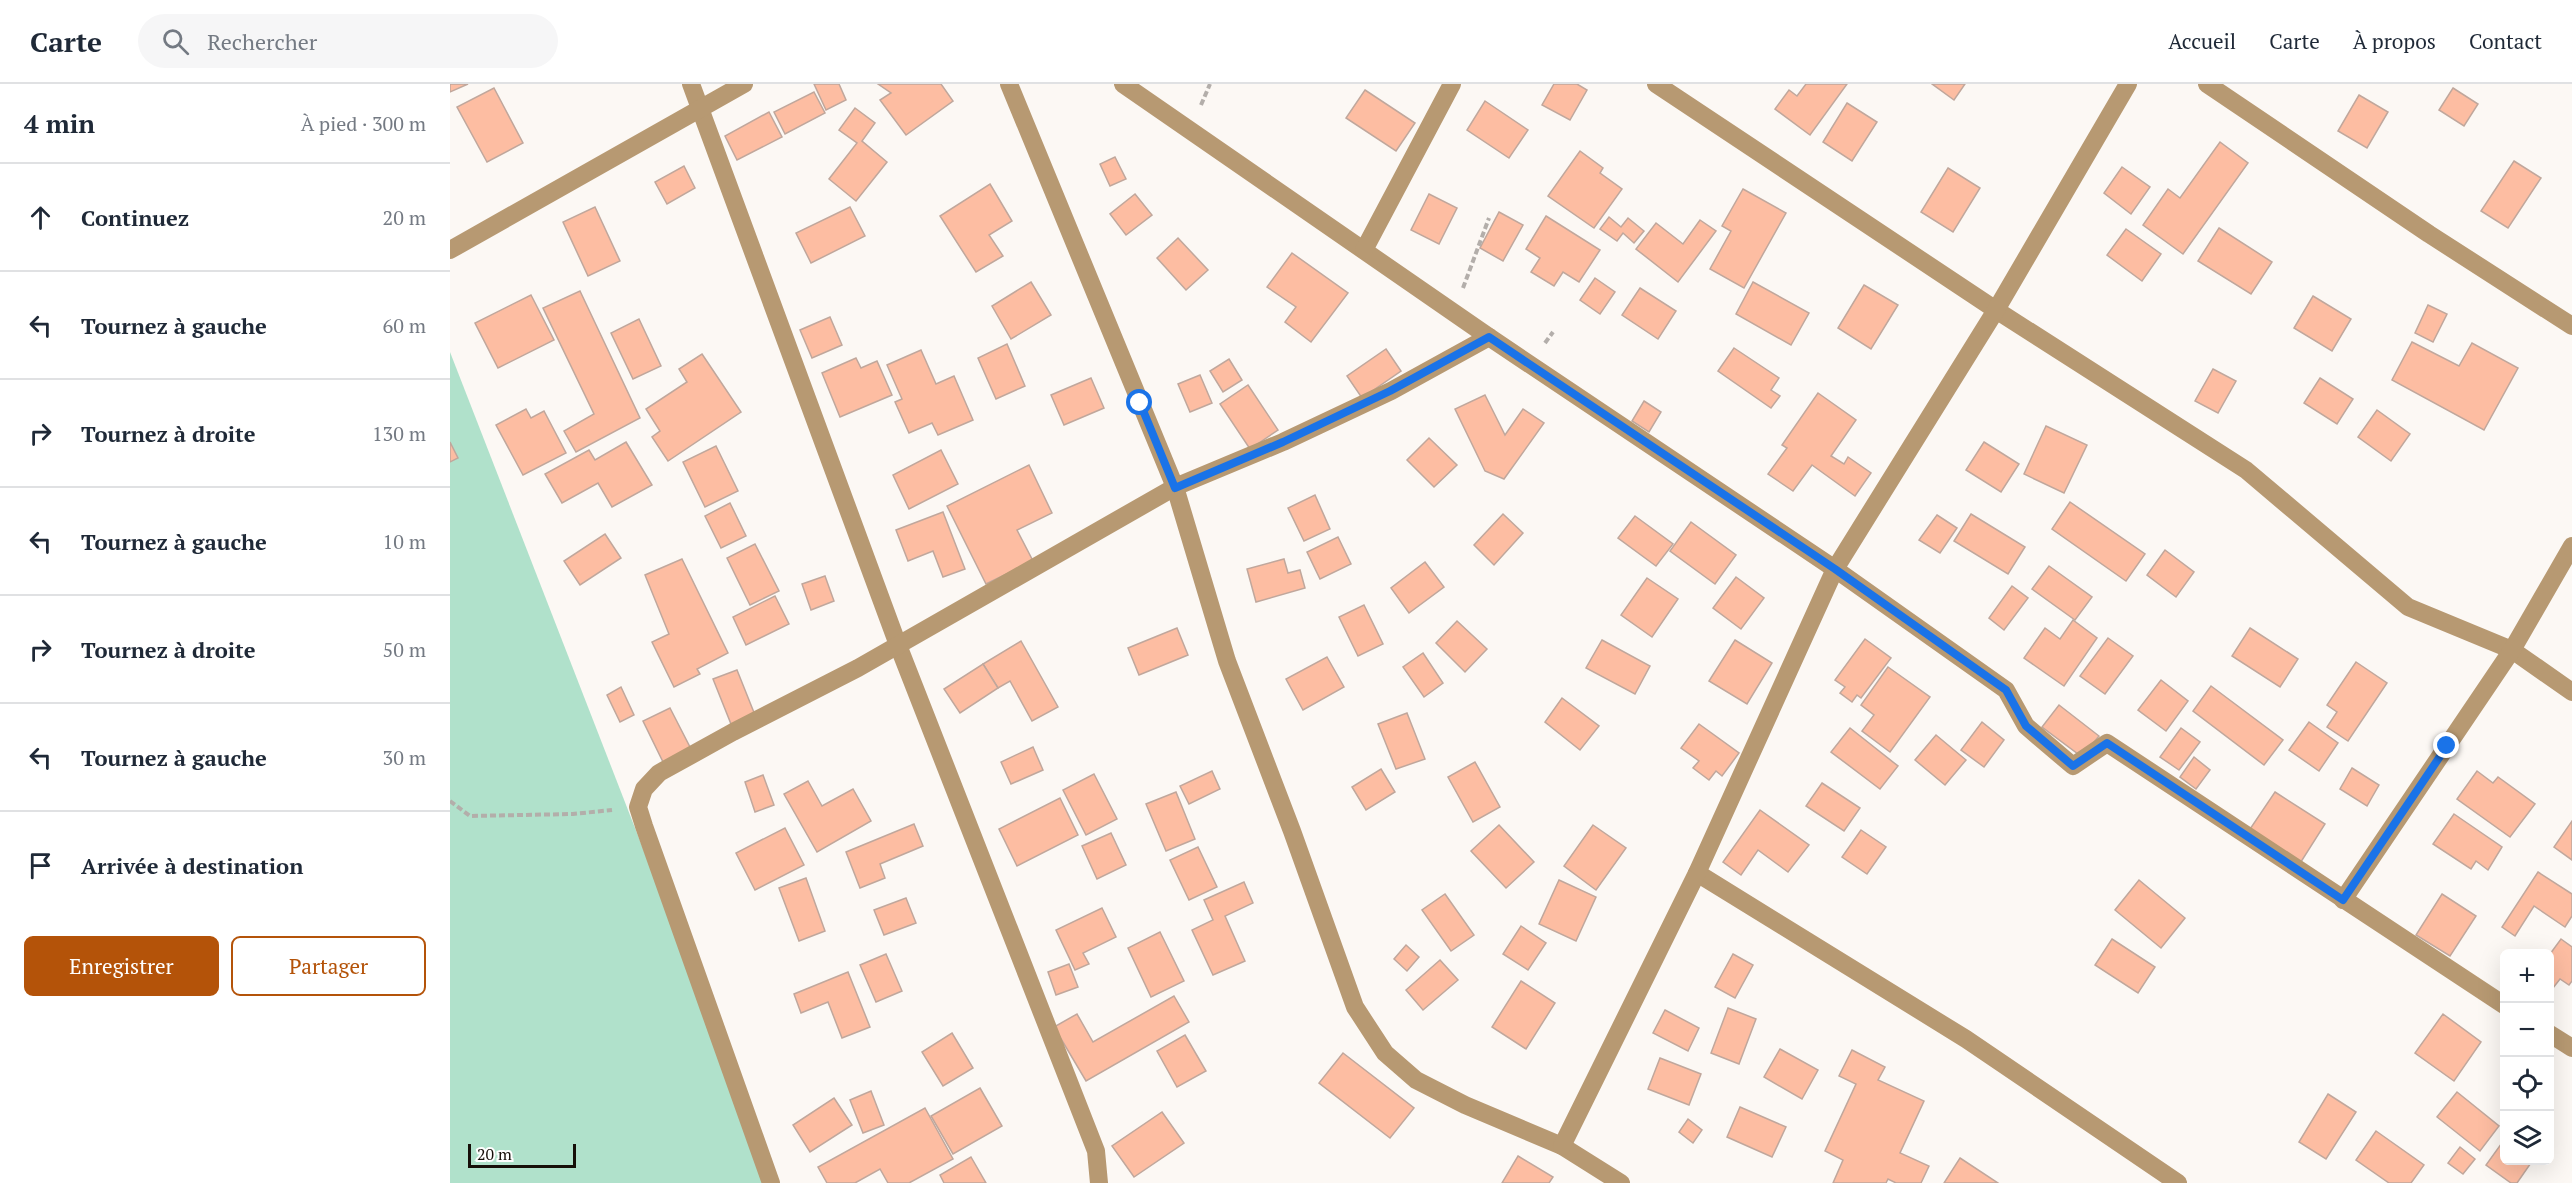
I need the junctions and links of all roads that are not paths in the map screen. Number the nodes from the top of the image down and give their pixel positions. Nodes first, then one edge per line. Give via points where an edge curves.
1 (691, 84) edge
2 (744, 84) edge
3 (1009, 84) edge
4 (1123, 84) edge
5 (1452, 84) edge
6 (1656, 84) edge
7 (2128, 84) edge
8 (2207, 84) edge
9 (702, 110) junction
10 (450, 250) edge
11 (1364, 250) junction
12 (1996, 310) junction
13 (2572, 326) edge
14 (1489, 337) junction
15 (1175, 488) junction
16 (2572, 546) edge
17 (1835, 569) junction
18 (898, 645) junction
19 (2512, 650) junction
20 (2572, 692) edge
21 (1697, 873) junction
22 (2343, 900) junction
23 (2502, 1003) edge
24 (2554, 1036) edge
25 (2572, 1047) edge
26 (1562, 1146) junction
27 (771, 1183) edge
28 (1099, 1183) edge
29 (1621, 1183) edge
30 (2178, 1183) edge

1 - 9 street
2 - 9 street
3 - 15 street
4 - 11 street
5 - 11 street
6 - 12 street
7 - 12 street
8 - 13 street
9 - 10 street
9 - 18 street
11 - 14 street
12 - 17 street
12 - 19 street via 2246,470 2408,608
14 - 15 street via 1390,391
14 - 17 street
15 - 18 street
15 - 26 street via 1227,661 1355,1007 1385,1053 1416,1080
16 - 19 street
17 - 21 street
17 - 22 street via 2006,690 2026,726 2073,766 2107,743
18 - 27 street via 659,773 644,789 638,807
18 - 28 street via 1096,1151
19 - 20 street
19 - 22 street
21 - 26 street
21 - 30 street via 1966,1039
22 - 23 street
24 - 25 street
26 - 29 street

